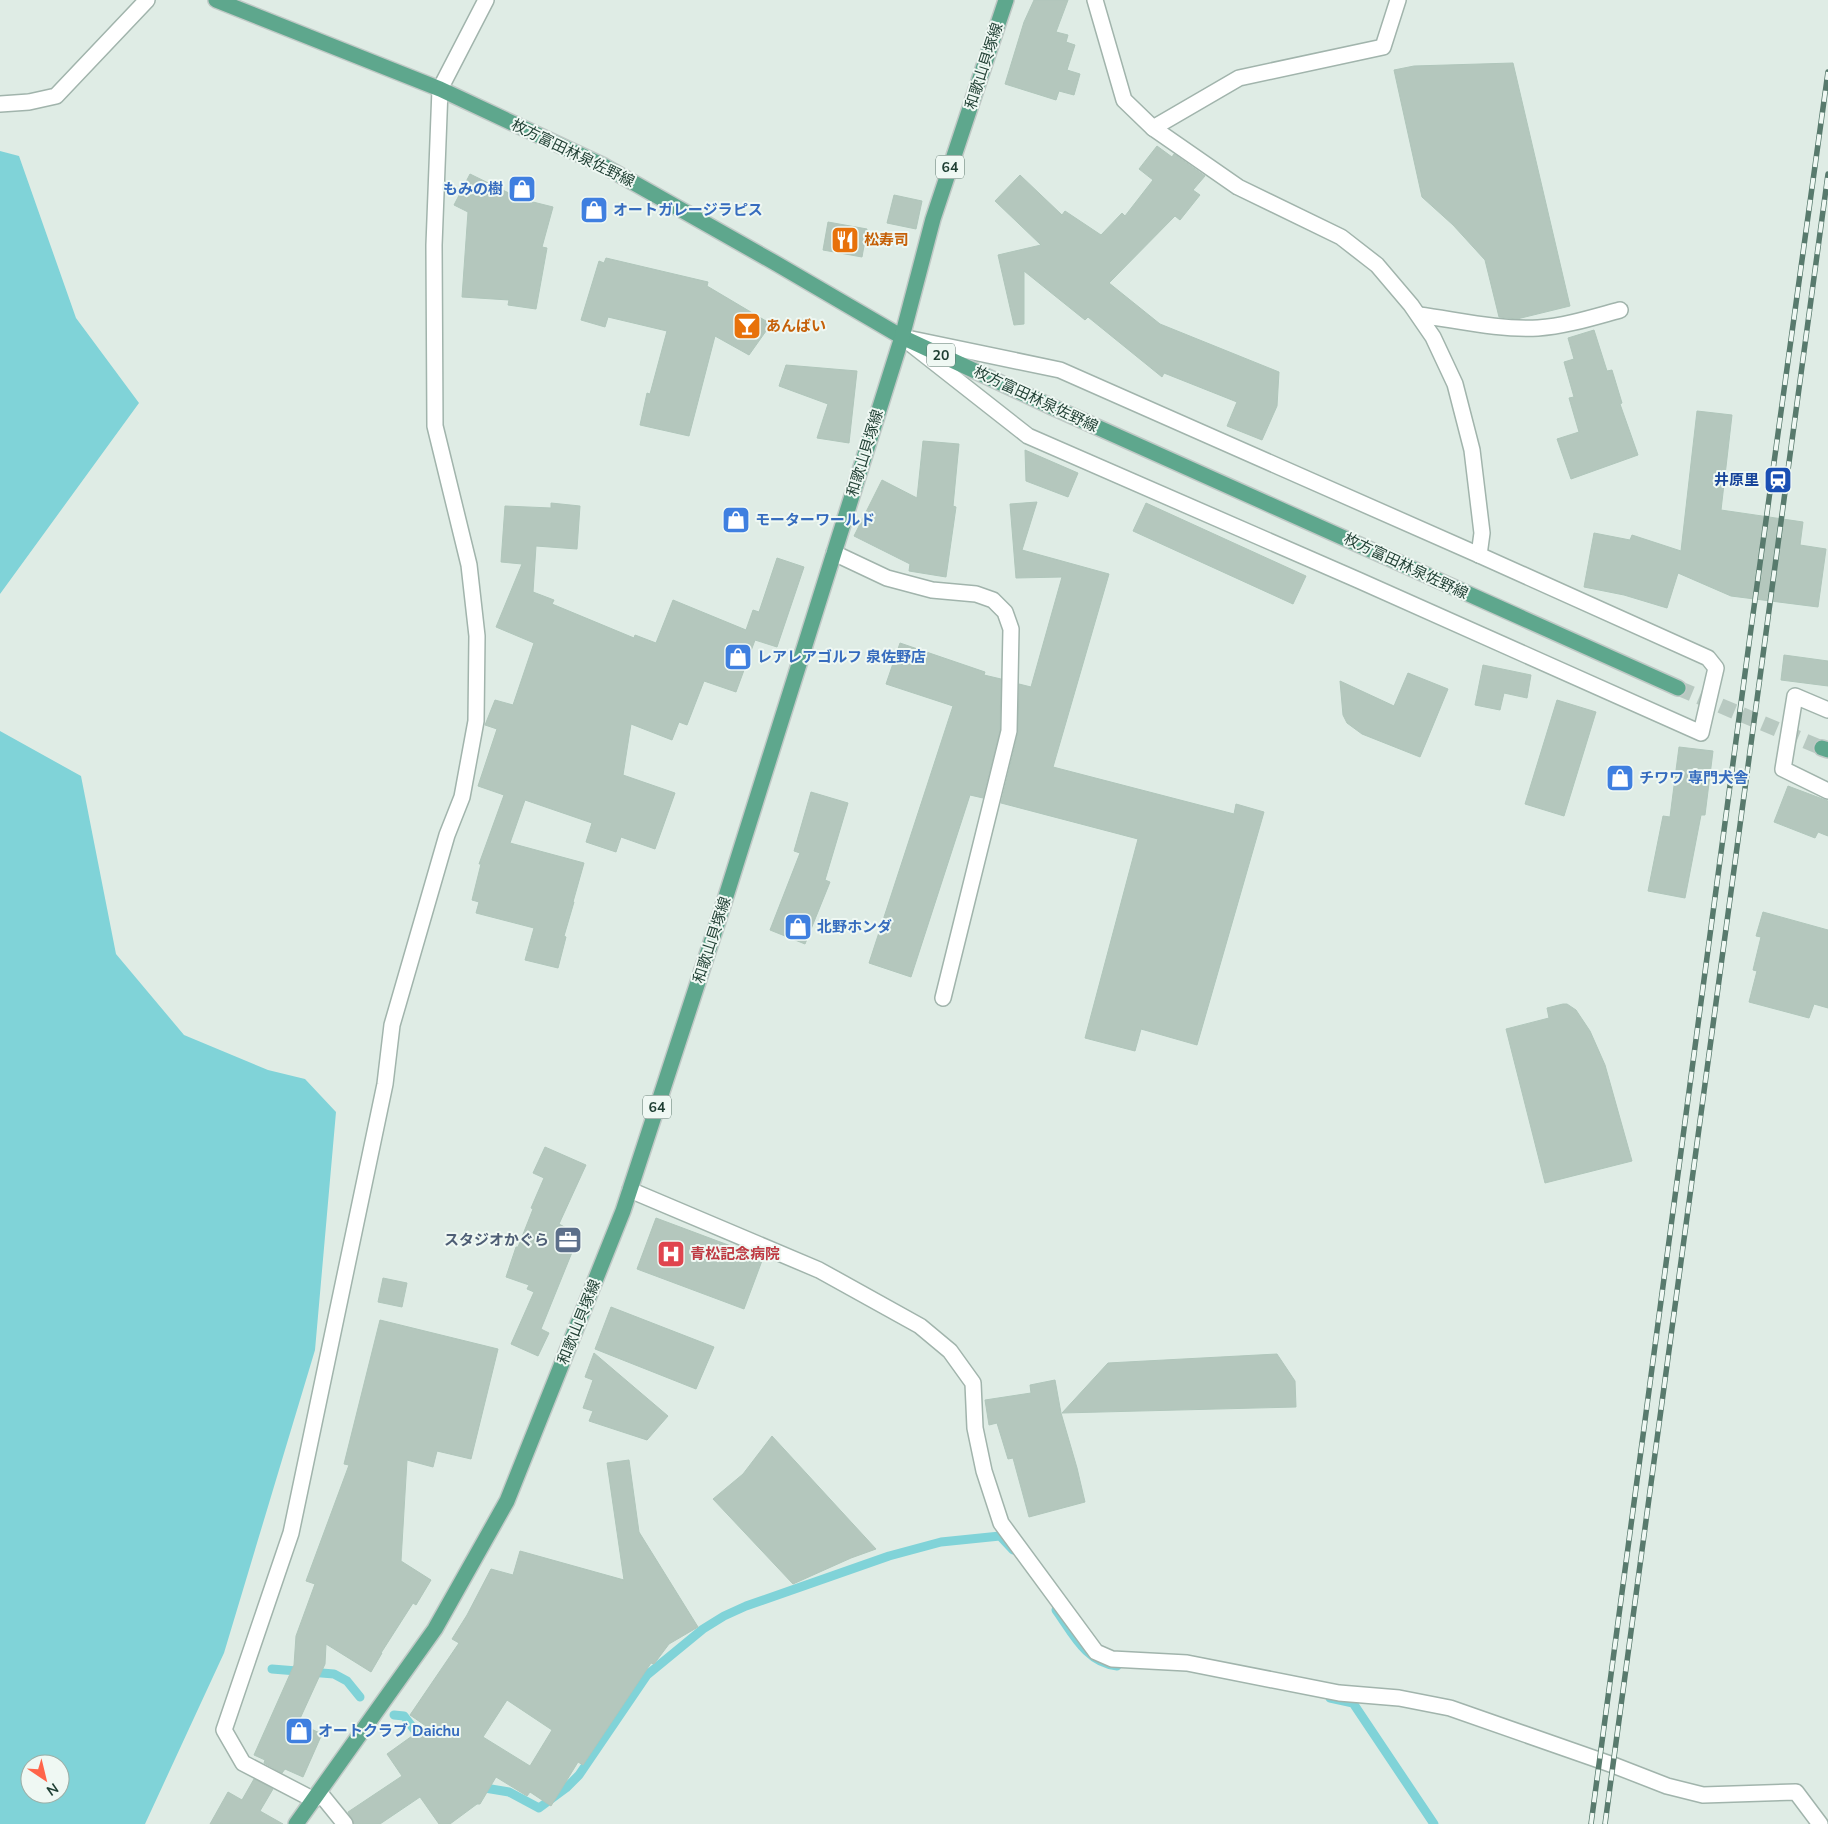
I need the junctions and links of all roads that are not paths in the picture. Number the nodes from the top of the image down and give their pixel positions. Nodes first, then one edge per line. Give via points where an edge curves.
1 (147, 0) edge
2 (216, 0) edge
3 (486, 0) edge
4 (1006, 0) edge
5 (1095, 0) edge
6 (1398, 0) edge
7 (440, 89) junction
8 (0, 104) edge
9 (1153, 128) junction
10 (1620, 310) dead end
11 (1419, 315) junction
12 (902, 336) junction
13 (834, 553) junction
14 (1479, 555) junction
15 (1678, 688) tunnel mouth
16 (1828, 710) edge
17 (1828, 791) edge
18 (943, 998) dead end
19 (630, 1190) junction
20 (317, 1796) junction
21 (296, 1824) edge
22 (345, 1824) edge
23 (1820, 1824) edge

1 - 8 street via 56,96
2 - 7 main road, 枚方富田林泉佐野線 / 20
3 - 7 street
4 - 12 main road, 和歌山貝塚線 / 64 via 933,219
5 - 9 street via 1124,100
6 - 9 street via 1383,47 1239,78
7 - 12 main road, 枚方富田林泉佐野線 / 20 via 604,166
7 - 20 street via 434,245 435,426 469,565 477,636 476,721 462,797 447,835 392,1025 386,1084 291,1533 224,1730 243,1763
9 - 11 street via 1238,187 1341,237 1377,265
10 - 11 street via 1538,328 1505,327
11 - 14 street via 1434,337 1454,384 1472,450 1482,533
12 - 13 main road, 和歌山貝塚線 / 64
12 - 14 street via 1060,370
12 - 14 street via 1028,436 1701,734 1716,668 1708,658
12 - 15 main road, 枚方富田林泉佐野線 / 20 via 1050,406
13 - 18 street via 887,578 932,590 976,594 993,600 1005,612 1011,629 1009,731
13 - 19 main road, 和歌山貝塚線 / 64
16 - 17 street via 1795,696 1783,770
19 - 20 main road, 和歌山貝塚線 / 64 via 507,1501 435,1629
19 - 23 street via 818,1270 920,1326 950,1351 973,1383 974,1428 1001,1523 1096,1652 1112,1659 1187,1663 1339,1693 1399,1698 1450,1708 1676,1789 1704,1795 1796,1792
20 - 21 main road, 和歌山貝塚線 / 64
20 - 22 street

